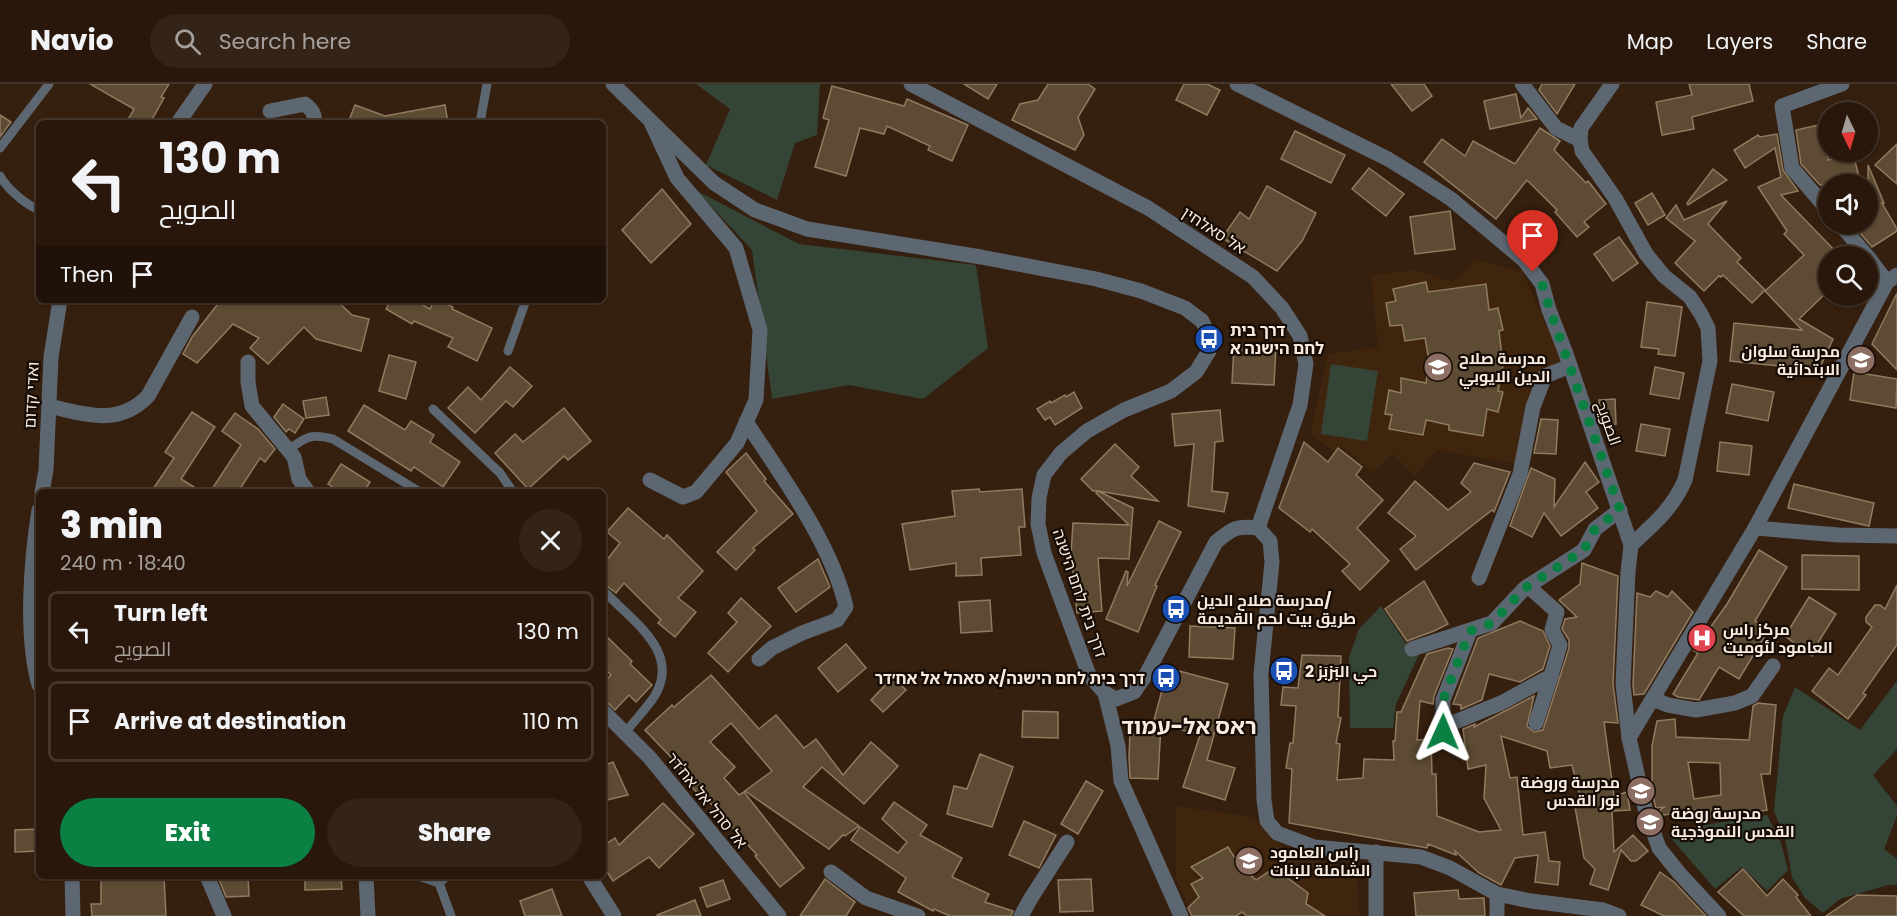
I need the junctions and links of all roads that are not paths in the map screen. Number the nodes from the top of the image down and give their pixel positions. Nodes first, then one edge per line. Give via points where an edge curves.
1 (49, 84) edge
2 (205, 84) edge
3 (487, 84) edge
4 (613, 84) edge
5 (911, 84) edge
6 (1237, 84) edge
7 (1522, 84) edge
8 (1612, 84) edge
9 (1842, 84) edge
10 (270, 111) dead end
11 (180, 120) edge
12 (315, 120) edge
13 (481, 120) edge
14 (650, 121) junction
15 (1580, 140) junction
16 (0, 148) edge
17 (0, 176) edge
18 (1818, 198) edge
19 (36, 209) edge
20 (1848, 234) edge
21 (1858, 246) edge
22 (1878, 267) edge
23 (1892, 279) edge
24 (60, 303) edge
25 (525, 303) edge
26 (192, 317) dead end
27 (508, 351) dead end
28 (248, 362) dead end
29 (1570, 366) junction
30 (49, 406) junction
31 (433, 409) dead end
32 (746, 422) junction
33 (288, 450) junction
34 (650, 480) dead end
35 (43, 489) edge
36 (306, 489) edge
37 (415, 489) edge
38 (511, 489) edge
39 (1620, 510) junction
40 (1258, 528) junction
41 (1755, 528) junction
42 (1897, 536) edge
43 (1631, 545) junction
44 (36, 546) edge
45 (1479, 578) dead end
46 (1528, 586) junction
47 (606, 593) edge
48 (1470, 631) junction
49 (1412, 649) dead end
50 (759, 659) dead end
51 (1773, 666) dead end
52 (36, 675) edge
53 (1551, 676) junction
54 (1105, 693) junction
55 (1653, 699) junction
56 (606, 714) edge
57 (1536, 723) dead end
58 (625, 733) junction
59 (1629, 738) junction
60 (1067, 842) dead end
61 (1376, 852) junction
62 (831, 872) dead end
63 (72, 879) edge
64 (208, 879) edge
65 (366, 879) edge
66 (443, 879) edge
67 (592, 879) edge
68 (1497, 894) junction
69 (1587, 912) edge
70 (772, 913) edge
71 (73, 916) edge
72 (224, 916) edge
73 (368, 916) edge
74 (451, 916) edge
75 (614, 916) edge
76 (918, 916) edge
77 (1021, 916) edge
78 (1181, 916) edge
79 (1376, 916) edge
80 (1497, 916) edge
81 (1619, 916) edge
82 (1719, 916) edge

1 - 16 lane
2 - 11 street
3 - 13 lane
4 - 14 street, דרך בית לחם הישנה
5 - 40 street, אל סאלחין via 1148,208 1253,277 1281,308 1300,336 1306,364 1300,405
6 - 29 street, الصويح via 1388,159 1451,199 1492,232 1524,260 1542,284
7 - 15 street via 1556,128
8 - 15 street via 1581,128
9 - 18 street via 1782,106 1792,168
10 - 12 street via 305,104
14 - 32 street via 677,178 736,248 760,330 756,400
14 - 54 street, דרך בית לחם הישנה via 714,183 755,210 807,229 1096,279 1185,308 1202,321 1209,335 1209,351 1196,372 1171,391 1124,410 1087,431 1061,453 1044,475 1038,524 1044,553 1089,675
15 - 43 street via 1582,151 1647,254 1664,276 1690,297 1708,328 1710,361 1685,480 1664,514
17 - 19 lane
20 - 21 street
22 - 23 street
23 - 41 street
24 - 30 street, ואדי קדום
25 - 27 lane
26 - 30 street via 148,396 137,406 106,416
28 - 33 street via 252,406
29 - 39 street, الصويح
29 - 45 street via 1545,376 1533,407 1520,474
30 - 35 street, ואדי קדום
31 - 38 lane via 500,473
32 - 34 street via 738,443 696,492 683,497
32 - 50 street via 826,552 846,607 837,620 772,648
33 - 36 street
33 - 37 lane via 317,434 333,439
39 - 43 street, الصويح
39 - 46 street via 1595,529 1584,550
40 - 54 street via 1242,526 1216,542 1134,692 1116,699
40 - 61 street via 1270,541 1272,562 1261,674 1267,821 1277,833 1314,847
41 - 42 street
41 - 55 street
43 - 59 street, الصويح via 1623,684
44 - 52 street via 31,605
46 - 48 street via 1492,623
46 - 53 street via 1557,612 1552,630 1560,645
47 - 58 lane via 641,626 659,652 662,674 655,695
48 - 49 street
48 - 53 street via 1443,700 1449,727
51 - 55 street via 1752,696 1735,703 1696,710
53 - 57 street
54 - 78 street via 1118,746 1121,781
55 - 59 street
56 - 58 street, אל סהל אל אח'דר
58 - 70 street, אל סהל אל אח'דר via 650,758
59 - 82 street, الصويح via 1659,848
60 - 77 street
61 - 68 street via 1421,857
61 - 79 street
62 - 76 street via 866,898
63 - 71 street
64 - 72 street
65 - 73 street
66 - 74 lane
67 - 75 street
68 - 69 street
68 - 80 street
69 - 81 street via 1603,910

